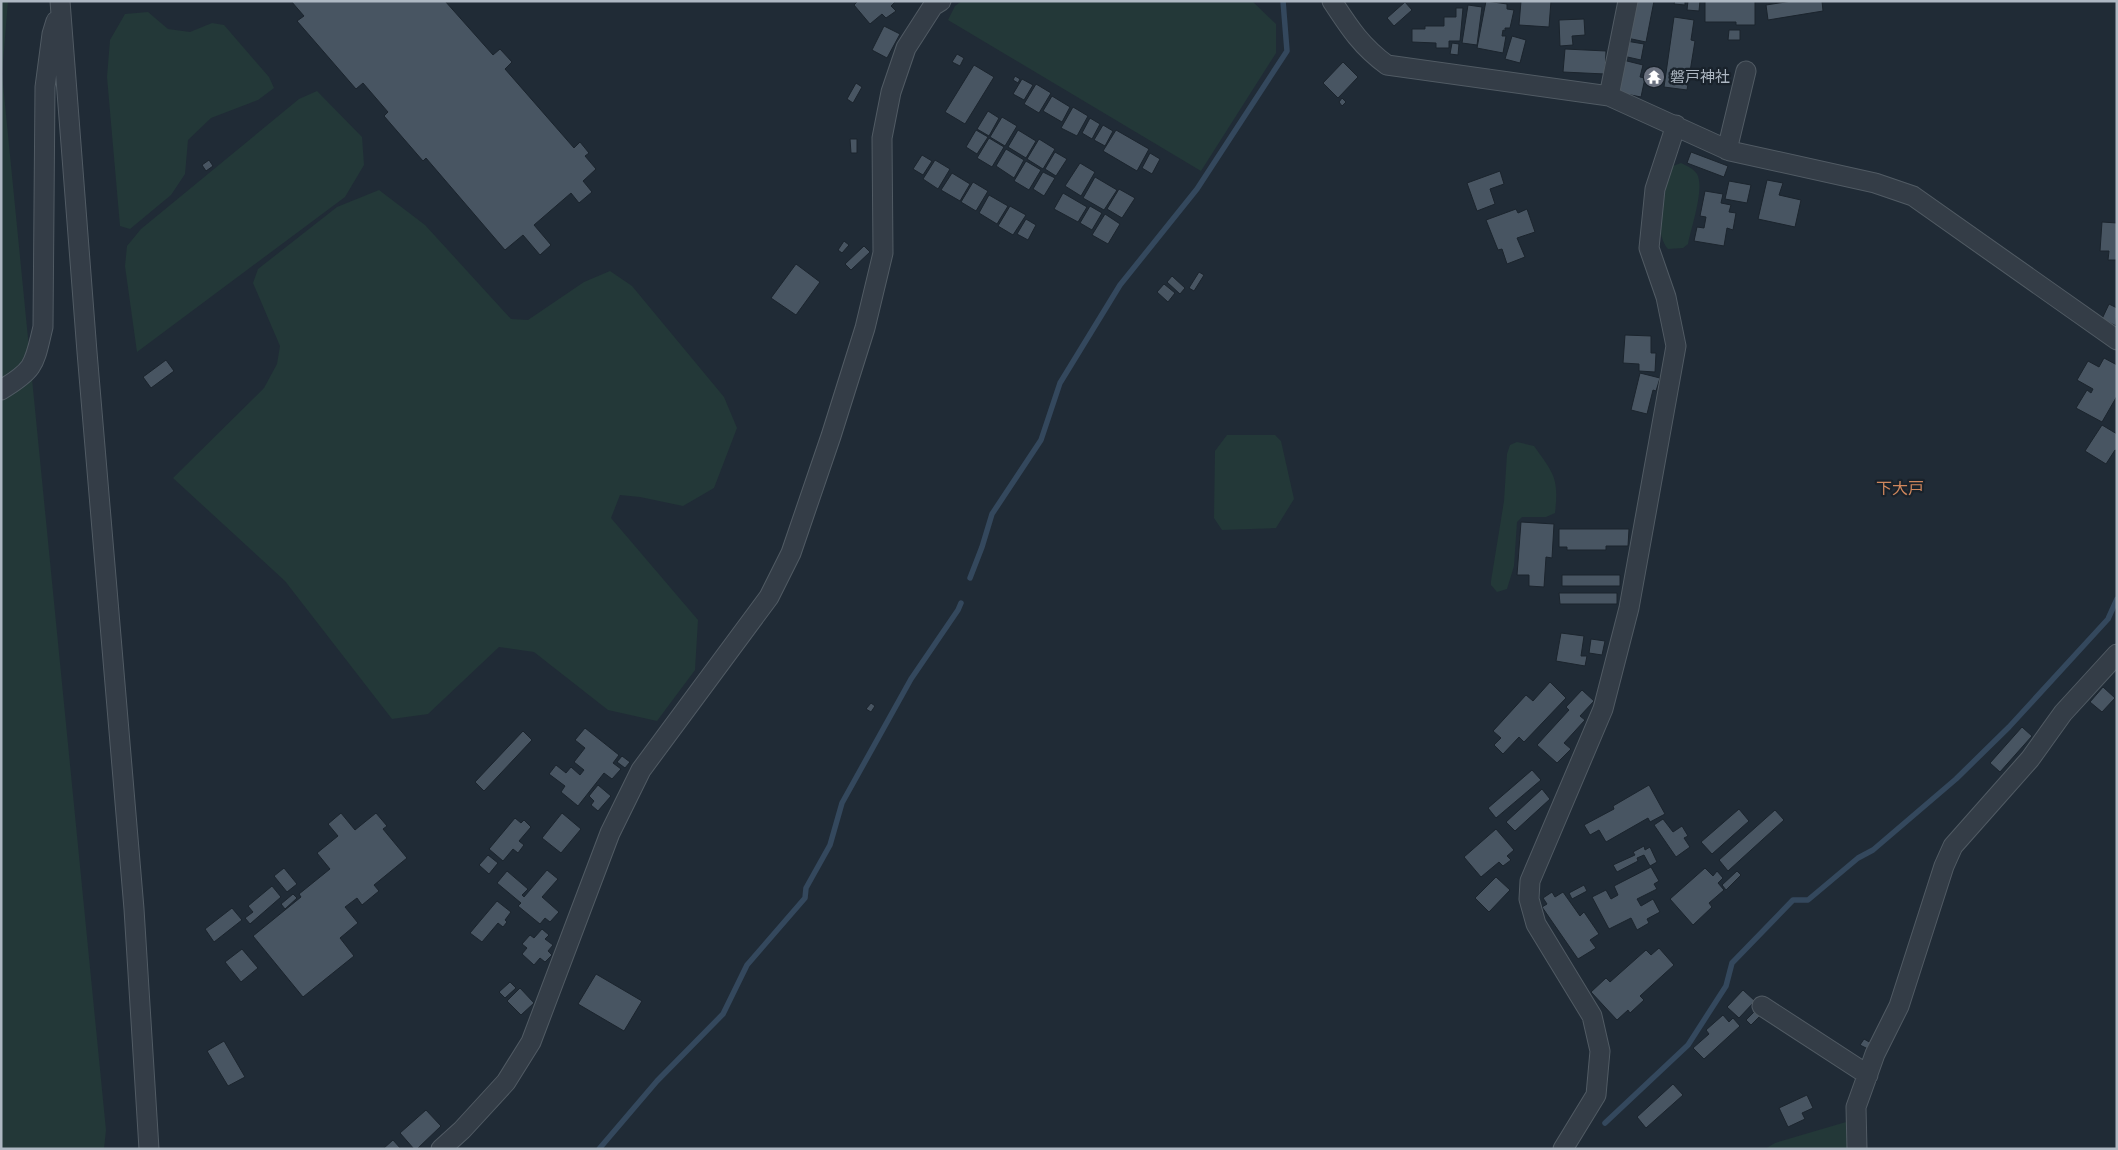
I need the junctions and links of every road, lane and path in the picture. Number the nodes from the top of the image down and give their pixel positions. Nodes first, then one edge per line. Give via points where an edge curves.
1 (941, 1) edge
2 (1332, 1) edge
3 (1628, 1) edge
4 (61, 5) edge
5 (1746, 70) dead end
6 (1609, 96) junction
7 (1676, 125) junction
8 (1728, 150) junction
9 (2117, 340) edge
10 (1, 390) edge
11 (2117, 654) edge
12 (1762, 1006) dead end
13 (1868, 1074) junction
14 (149, 1149) edge
15 (441, 1149) edge
16 (1563, 1149) edge
17 (1857, 1149) edge

1 - 15 street via 933,6 906,48 890,92 882,138 883,253 866,328 791,553 769,597 641,770 610,833 531,1042 506,1082
2 - 6 street via 1358,40 1387,65
3 - 6 street
4 - 10 street via 52,34 45,87 43,327 31,368
4 - 14 street via 134,909
5 - 8 street
6 - 7 street
7 - 8 street
7 - 16 street via 1655,189 1649,248 1666,297 1676,346 1629,608 1604,709 1530,881 1529,899 1536,924 1592,1016 1600,1051 1596,1095
8 - 9 street via 1875,183 1913,196
11 - 13 street via 2063,713 2030,759 1953,846 1899,1006
12 - 13 street
13 - 17 street via 1856,1107

